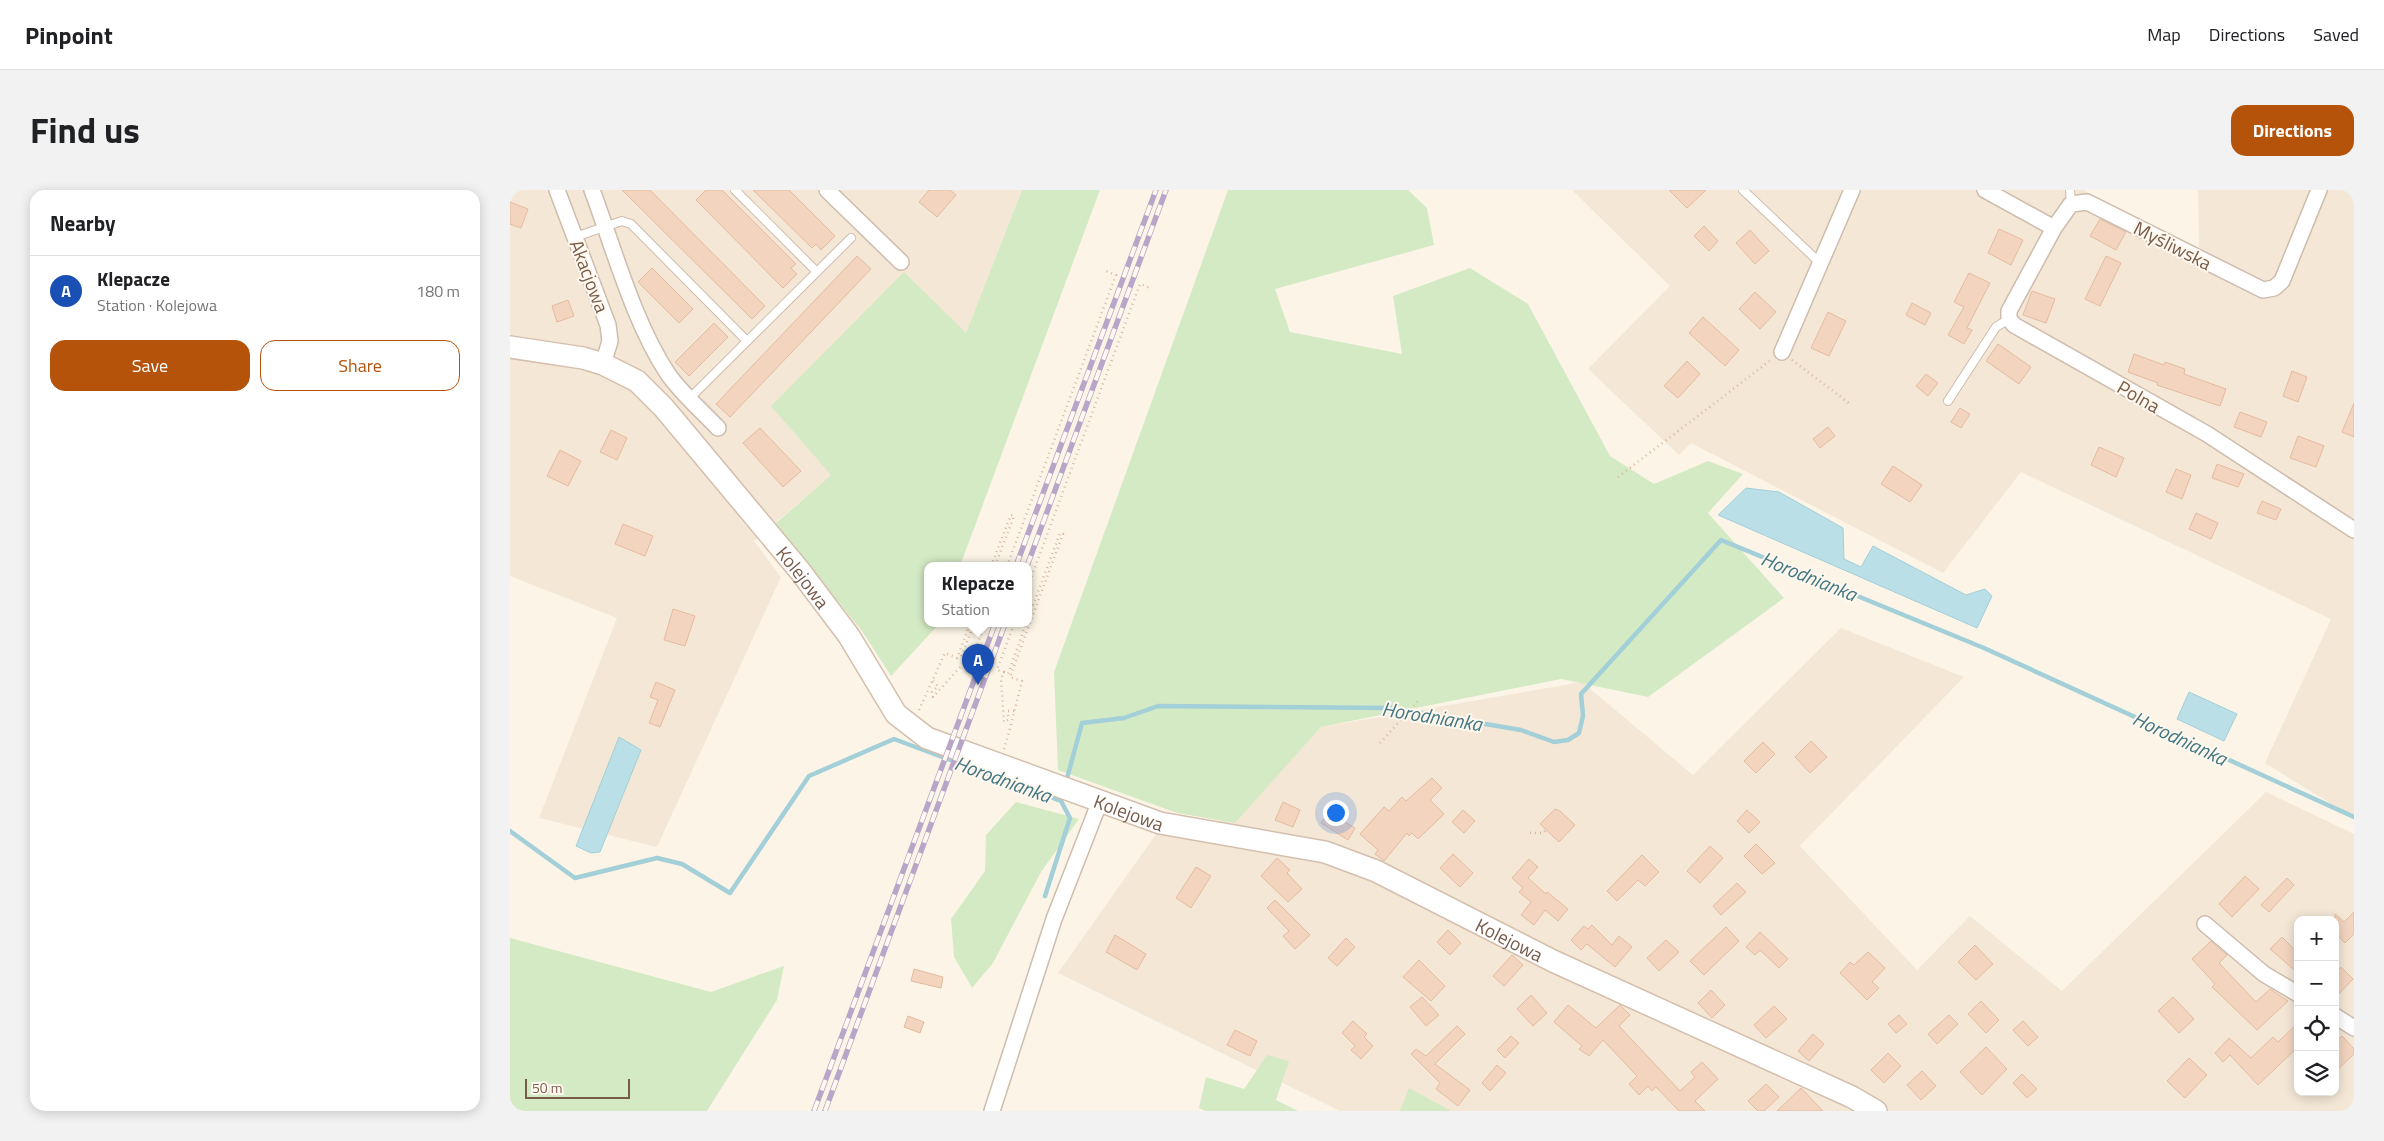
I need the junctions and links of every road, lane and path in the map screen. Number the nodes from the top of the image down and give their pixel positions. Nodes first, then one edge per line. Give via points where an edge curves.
1 (557, 190) edge
2 (592, 190) edge
3 (736, 190) edge
4 (827, 190) edge
5 (1743, 190) edge
6 (1852, 190) edge
7 (1986, 190) edge
8 (2319, 190) edge
9 (2071, 197) edge
10 (606, 227) junction
11 (2054, 228) junction
12 (575, 238) junction
13 (851, 238) dead end
14 (901, 262) dead end
15 (1819, 262) junction
16 (1106, 271) dead end
17 (817, 272) junction
18 (1150, 288) dead end
19 (2009, 319) junction
20 (747, 341) junction
21 (510, 347) edge
22 (1782, 352) junction
23 (604, 364) junction
24 (690, 398) junction
25 (1948, 400) dead end
26 (1850, 404) dead end
27 (718, 428) dead end
28 (1618, 477) dead end
29 (2354, 530) edge
30 (994, 562) edge
31 (995, 562) edge
32 (1008, 562) edge
33 (1032, 575) edge
34 (1032, 608) edge
35 (1032, 618) edge
36 (971, 627) edge
37 (971, 627) edge
38 (984, 627) edge
39 (1013, 627) edge
40 (1025, 627) edge
41 (1029, 627) edge
42 (965, 658) junction
43 (1004, 672) junction
44 (933, 681) junction
45 (1419, 700) dead end
46 (1014, 711) junction
47 (912, 727) junction
48 (1380, 743) dead end
49 (999, 765) junction
50 (1100, 801) junction
51 (1546, 830) dead end
52 (1530, 833) dead end
53 (2205, 924) dead end
54 (2294, 992) edge
55 (2339, 1019) edge
56 (2354, 1028) edge
57 (992, 1111) edge
58 (1876, 1111) edge

1 - 12 street, Akacjowa
2 - 10 street
3 - 17 lane
4 - 14 street
5 - 15 lane
6 - 15 street
7 - 11 street
8 - 9 street, Myśliwska via 2282,281 2274,288 2263,290
9 - 11 street, Myśliwska
10 - 12 lane
10 - 20 lane via 622,222 631,224
10 - 24 street via 640,320 669,376
11 - 19 street via 2009,311
12 - 23 street, Akacjowa via 608,325 610,341
13 - 17 lane
15 - 22 street
16 - 32 path via 1116,275
17 - 20 lane
18 - 33 path via 1140,284
19 - 25 lane via 1996,327
19 - 29 street, Polna via 2014,325 2207,434
20 - 24 lane
21 - 23 street, Kolejowa
22 - 26 path
22 - 28 path
23 - 47 street, Kolejowa via 637,381 669,414 800,571 849,636 896,714
24 - 27 street
30 - 31 path via 1011,515 1014,516
34 - 35 path via 1060,533 1063,534
36 - 42 path via 961,657
37 - 44 path via 957,658 945,653
38 - 42 path via 972,660
39 - 43 path via 997,670
40 - 43 path via 1008,674
41 - 46 path via 1010,677 1022,681
42 - 44 path via 934,697 932,692 938,686
43 - 46 path via 1004,722 1008,720 1008,711
44 - 47 path
45 - 48 path
46 - 49 path
47 - 49 street, Kolejowa via 937,743
49 - 50 street, Kolejowa
50 - 57 street via 1054,919
50 - 58 street, Kolejowa via 1160,824 1325,852 1376,871 1553,961 1852,1097
51 - 52 path
53 - 54 street via 2264,974
55 - 56 street

